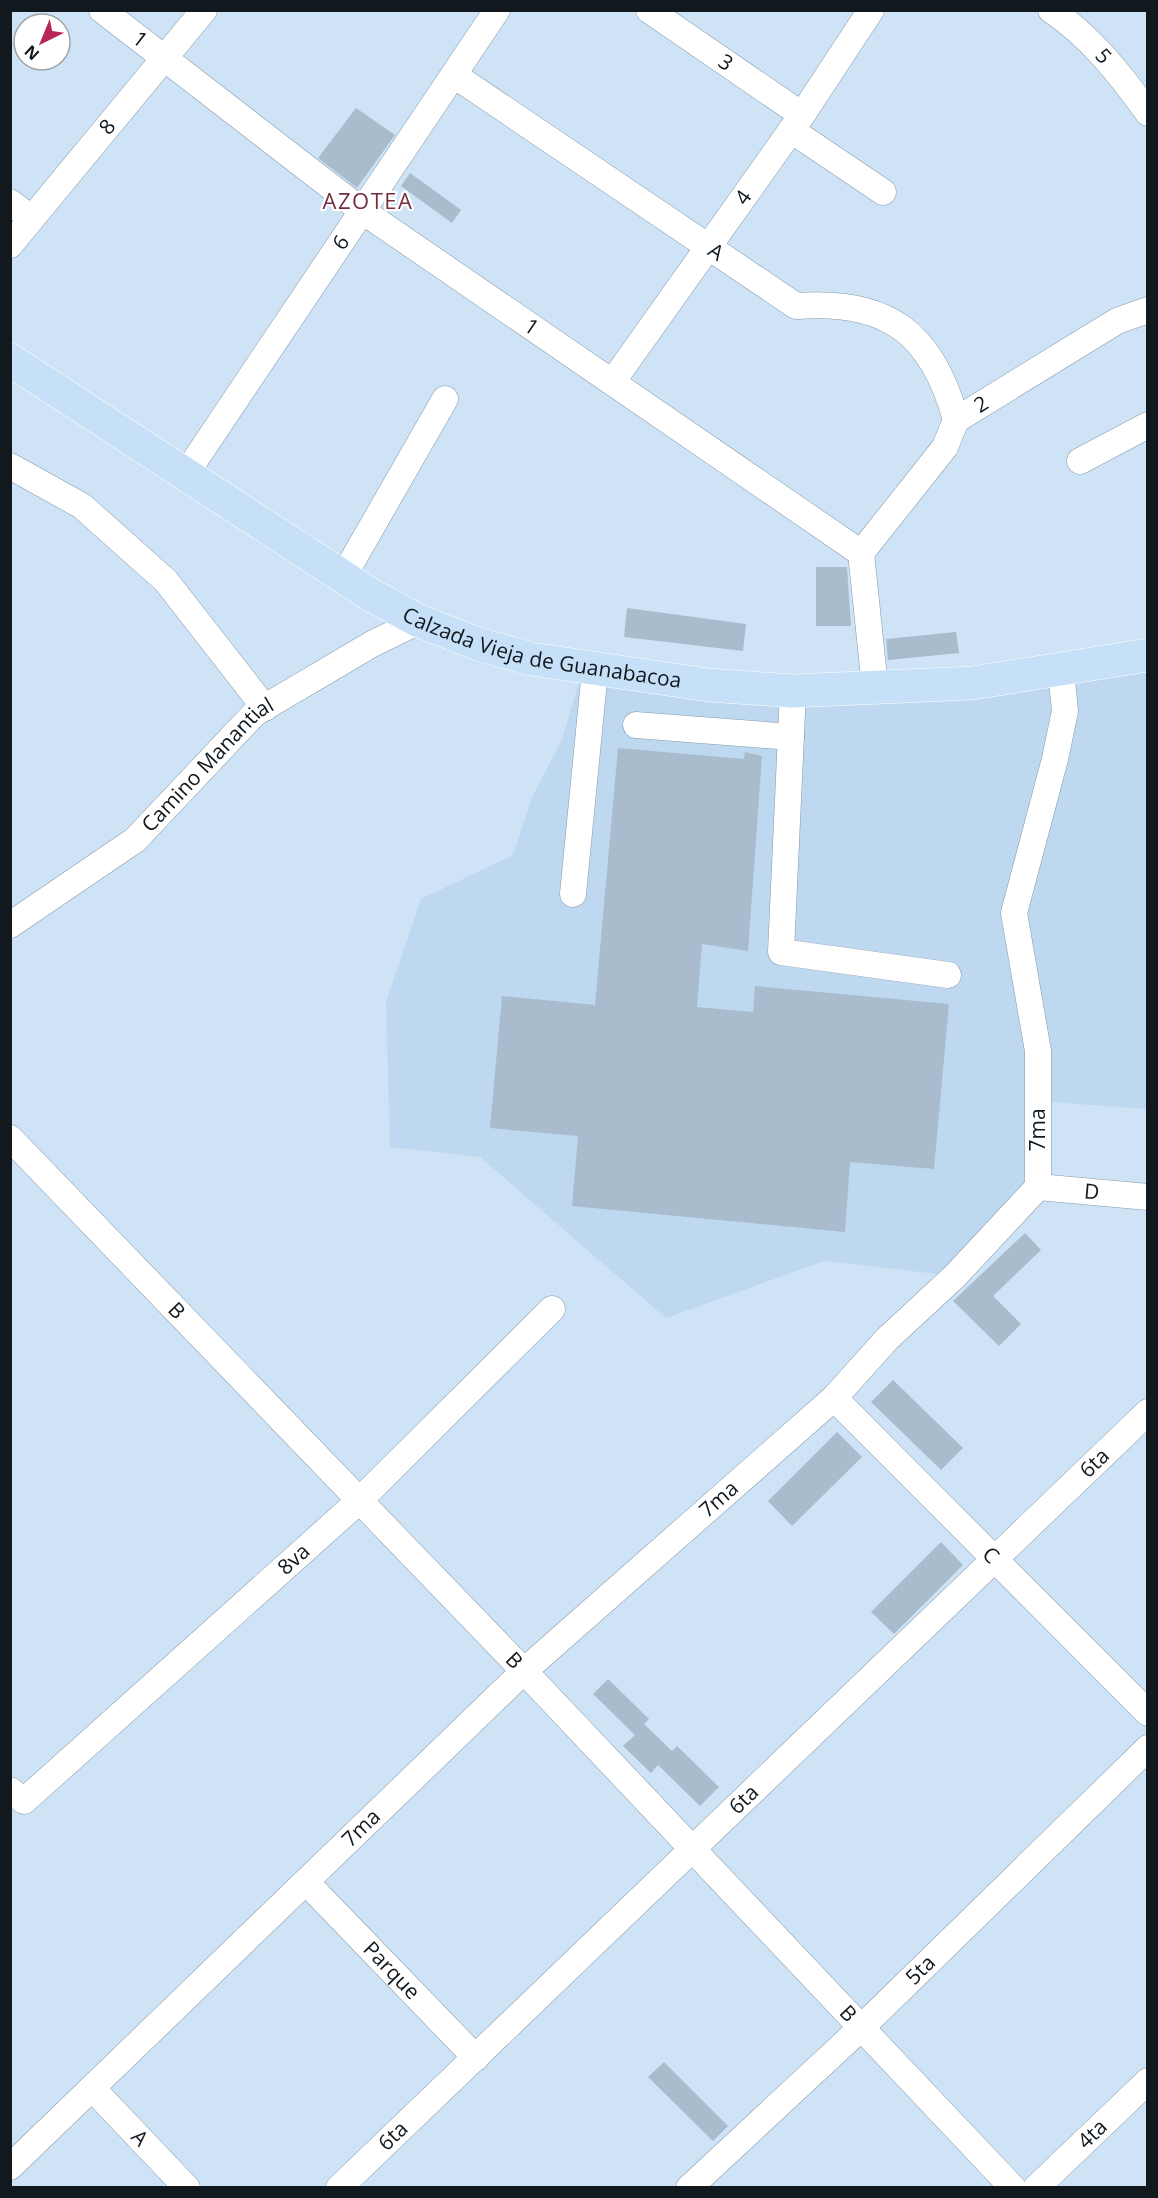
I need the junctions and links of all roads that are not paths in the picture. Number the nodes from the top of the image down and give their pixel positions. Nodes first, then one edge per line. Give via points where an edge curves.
1 (102, 10) edge
2 (204, 10) edge
3 (498, 10) edge
4 (649, 10) edge
5 (871, 10) edge
6 (1051, 10) edge
7 (164, 60) junction
8 (454, 75) junction
9 (1148, 113) edge
10 (797, 122) junction
11 (883, 192) dead end
12 (10, 202) edge
13 (361, 210) junction
14 (31, 218) junction
15 (10, 245) edge
16 (708, 247) junction
17 (1148, 310) edge
18 (10, 360) edge
19 (614, 381) junction
20 (444, 399) dead end
21 (956, 420) junction
22 (1148, 425) edge
23 (1080, 461) dead end
24 (10, 466) edge
25 (186, 475) junction
26 (861, 553) junction
27 (343, 577) junction
28 (419, 621) junction
29 (1148, 655) edge
30 (595, 670) junction
31 (1061, 670) junction
32 (875, 687) junction
33 (793, 692) junction
34 (265, 708) junction
35 (636, 725) dead end
36 (791, 737) junction
37 (573, 894) dead end
38 (10, 925) edge
39 (948, 975) dead end
40 (10, 1138) edge
41 (1038, 1187) junction
42 (1148, 1197) edge
43 (552, 1309) dead end
44 (834, 1398) junction
45 (1148, 1412) edge
46 (359, 1501) junction
47 (995, 1557) junction
48 (524, 1671) junction
49 (1148, 1713) edge
50 (1148, 1748) edge
51 (17, 1795) edge
52 (693, 1849) junction
53 (306, 1882) junction
54 (861, 2028) junction
55 (476, 2058) junction
56 (1148, 2081) edge
57 (92, 2088) junction
58 (10, 2167) edge
59 (187, 2187) edge
60 (339, 2187) edge
61 (689, 2187) edge
62 (1013, 2187) edge
63 (1036, 2187) edge

1 - 7 street, 1
2 - 7 street, 8
3 - 8 street, 6
4 - 10 street, 3
5 - 10 street, 4
6 - 9 street, 5 via 1102,55
7 - 13 street, 1
7 - 14 street, 8
8 - 13 street, 6
8 - 16 street, A
10 - 11 street, 3
10 - 16 street, 4
12 - 14 street
13 - 19 street, 1
13 - 25 street, 6
14 - 15 street, 8
16 - 19 street, 4
16 - 21 street, A via 796,306 856,306 900,325 933,359
17 - 21 street, 2 via 1117,321
18 - 25 main road, Calzada Vieja de Guanabacoa
19 - 26 street, 1
20 - 27 street
21 - 26 street, 2 via 945,447
22 - 23 street
24 - 34 street via 82,506 166,581
25 - 27 main road, Calzada Vieja de Guanabacoa
26 - 32 street
27 - 28 main road, Calzada Vieja de Guanabacoa
28 - 30 main road, Calzada Vieja de Guanabacoa via 531,659
28 - 34 street, Camino Manantial via 372,644
29 - 31 main road, Calzada Vieja de Guanabacoa
30 - 33 main road, Calzada Vieja de Guanabacoa
30 - 37 street
31 - 32 main road, Calzada Vieja de Guanabacoa via 973,683
31 - 41 street, 7ma via 1065,711 1014,913 1038,1051
32 - 33 main road, Calzada Vieja de Guanabacoa
33 - 36 street
34 - 38 street, Camino Manantial via 255,713 135,840
35 - 36 street
36 - 39 street via 781,952
40 - 46 street, B
41 - 42 street, D
41 - 44 street, 7ma
43 - 46 street, 8va
44 - 47 street, C
44 - 48 street, 7ma
45 - 47 street, 6ta
46 - 48 street, B
46 - 51 street, 8va
47 - 49 street, C
47 - 52 street, 6ta
48 - 52 street, B
48 - 53 street, 7ma
50 - 54 street, 5ta
52 - 54 street, B
52 - 55 street, 6ta
53 - 55 street, Parque
53 - 57 street, 7ma
54 - 61 street, 5ta
54 - 62 street, B
55 - 60 street, 6ta
56 - 63 street, 4ta
57 - 58 street, 7ma
57 - 59 street, A

